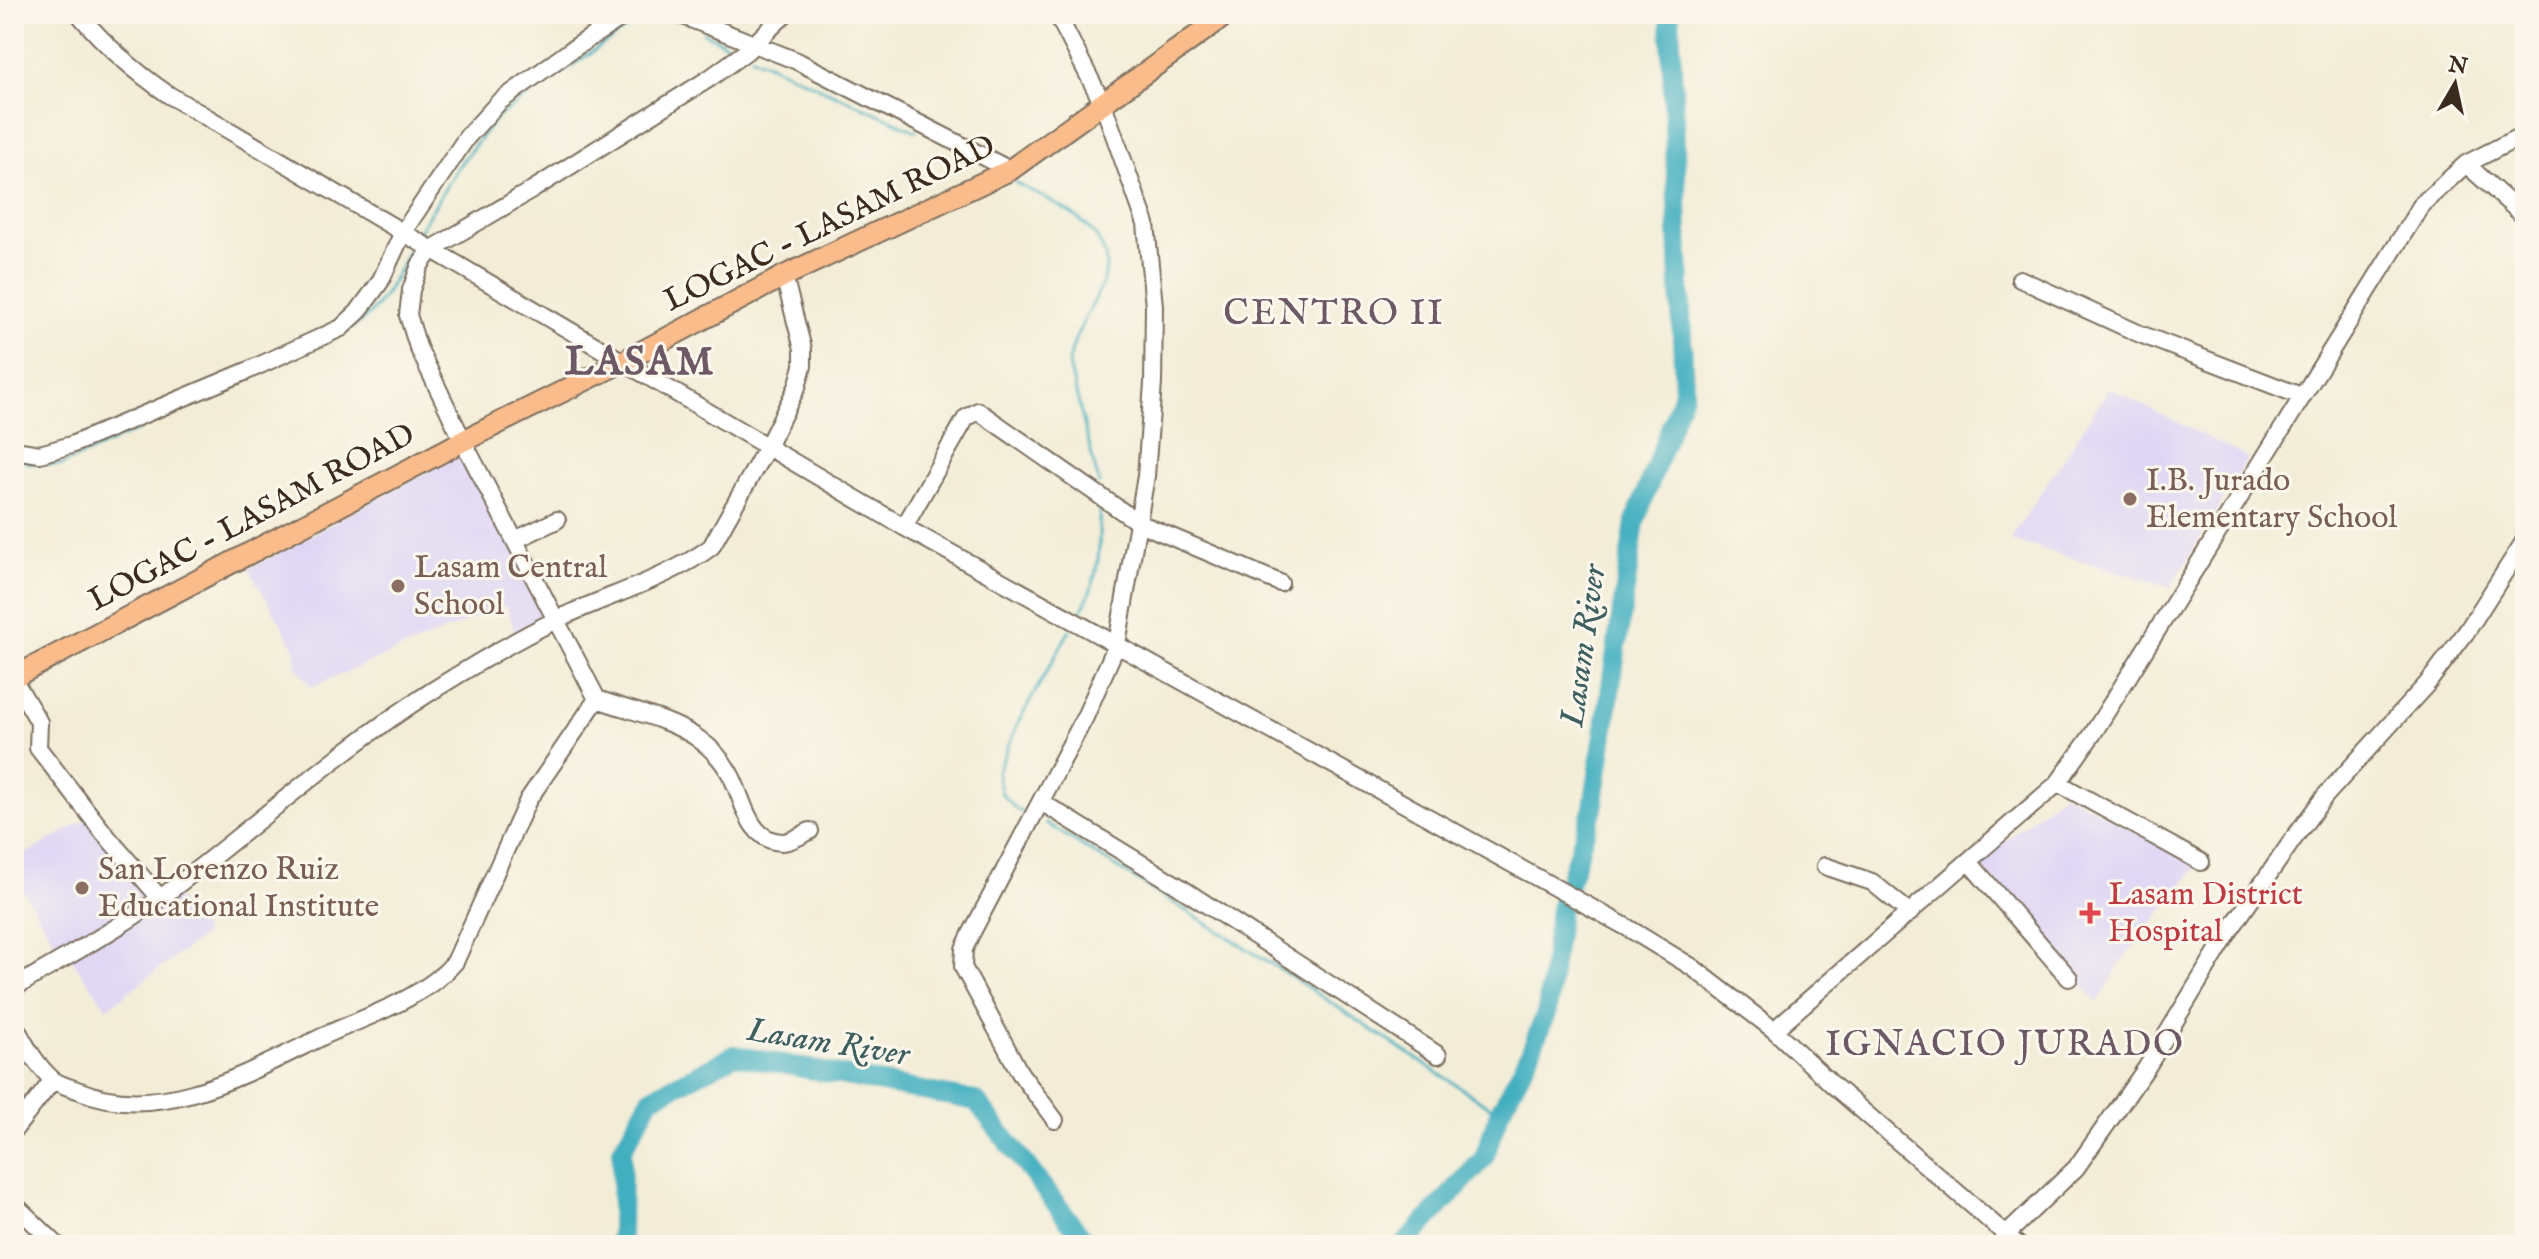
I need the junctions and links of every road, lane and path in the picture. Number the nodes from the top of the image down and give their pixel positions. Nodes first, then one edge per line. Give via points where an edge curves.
1 (79, 14) edge
2 (631, 14) edge
3 (678, 14) edge
4 (785, 14) edge
5 (1057, 14) edge
6 (1227, 14) edge
7 (755, 43) junction
8 (1103, 104) junction
9 (2525, 134) edge
10 (2466, 164) junction
11 (1010, 170) junction
12 (2525, 217) edge
13 (403, 232) junction
14 (432, 249) junction
15 (784, 276) junction
16 (2020, 279) dead end
17 (624, 361) junction
18 (2301, 396) junction
19 (463, 441) junction
20 (767, 447) junction
21 (14, 450) edge
22 (557, 520) dead end
23 (1139, 523) junction
24 (904, 527) junction
25 (515, 540) junction
26 (2525, 540) edge
27 (1280, 583) dead end
28 (557, 619) junction
29 (1117, 644) junction
30 (14, 679) edge
31 (597, 699) junction
32 (2058, 783) junction
33 (1041, 802) junction
34 (810, 831) dead end
35 (1969, 862) junction
36 (2201, 862) dead end
37 (1825, 866) dead end
38 (160, 898) junction
39 (1910, 913) junction
40 (2069, 978) dead end
41 (14, 988) edge
42 (14, 1024) edge
43 (1774, 1030) junction
44 (1438, 1055) dead end
45 (53, 1080) junction
46 (1055, 1120) dead end
47 (14, 1130) edge
48 (14, 1204) edge
49 (2008, 1242) edge
50 (57, 1245) edge

1 - 13 street via 130,68 169,95
2 - 13 street via 499,102 467,137
3 - 7 street
4 - 7 street
5 - 8 street
6 - 8 main road, LOGAC - LASAM ROAD
7 - 11 street
7 - 14 street via 710,78
8 - 11 main road, LOGAC - LASAM ROAD
8 - 23 street via 1146,224 1154,306 1152,398
9 - 10 street
10 - 12 street
10 - 18 street via 2422,204
11 - 15 main road, LOGAC - LASAM ROAD
13 - 14 street
13 - 21 street via 380,282 341,328 71,445 40,454
14 - 17 street
14 - 19 street via 420,265 408,315
15 - 17 main road, LOGAC - LASAM ROAD
15 - 20 street via 803,366
16 - 18 street via 2140,334
17 - 19 main road, LOGAC - LASAM ROAD
17 - 20 street
18 - 32 street
19 - 25 street
19 - 30 main road, LOGAC - LASAM ROAD
20 - 24 street
20 - 28 street via 711,547
22 - 25 street
23 - 24 street via 978,411 961,426
23 - 27 street
23 - 29 street
24 - 29 street
25 - 28 street
26 - 49 street via 2427,684 2294,838 2076,1168
28 - 31 street
28 - 38 street via 372,729
29 - 33 street
29 - 43 street via 1628,928 1692,967
30 - 38 street via 39,722 38,748
31 - 34 street via 700,740 729,771 749,819 767,837 787,842
31 - 45 street via 528,800 455,962 442,977 281,1057 198,1091 155,1101 119,1101
32 - 35 street
32 - 36 street
33 - 44 street
33 - 46 street via 962,958 972,988 1020,1073
35 - 39 street
35 - 40 street
37 - 39 street via 1872,882
38 - 41 street
39 - 43 street
42 - 45 street
43 - 49 street
45 - 47 street
48 - 50 street

